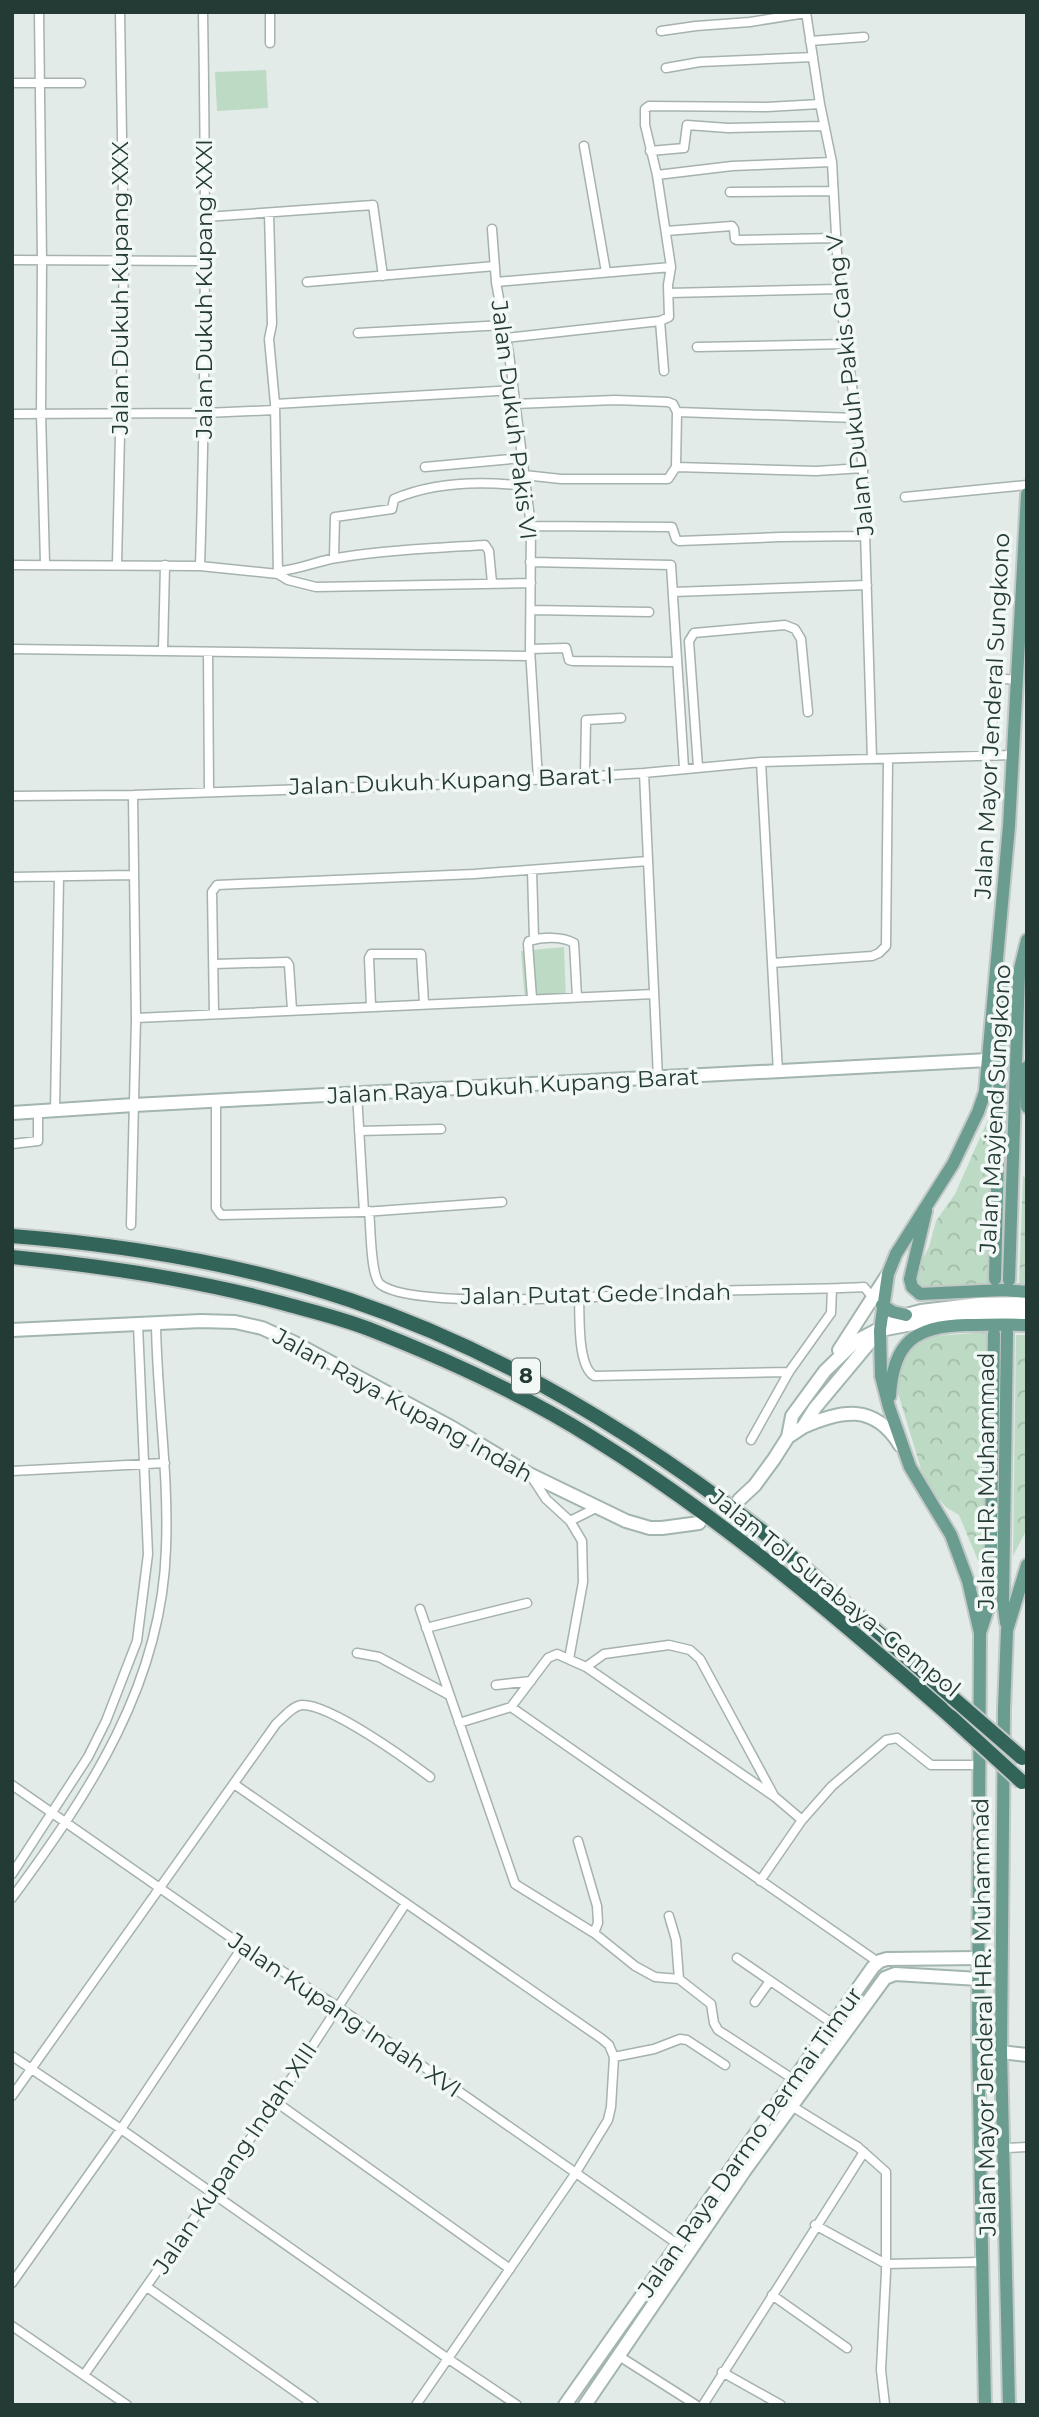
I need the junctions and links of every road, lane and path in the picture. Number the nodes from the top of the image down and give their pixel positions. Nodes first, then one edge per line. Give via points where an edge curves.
1 (39, 12) edge
2 (120, 12) edge
3 (202, 12) edge
4 (270, 12) edge
5 (806, 12) edge
6 (661, 31) dead end
7 (864, 37) dead end
8 (810, 41) junction
9 (270, 43) dead end
10 (813, 57) junction
11 (666, 68) dead end
12 (12, 83) edge
13 (38, 83) junction
14 (81, 83) dead end
15 (820, 104) junction
16 (824, 125) junction
17 (584, 146) dead end
18 (650, 151) junction
19 (832, 162) junction
20 (657, 175) junction
21 (832, 191) junction
22 (730, 192) dead end
23 (269, 213) junction
24 (206, 217) junction
25 (492, 229) dead end
26 (666, 231) junction
27 (836, 238) junction
28 (12, 260) edge
29 (42, 260) junction
30 (124, 260) junction
31 (206, 261) junction
32 (495, 265) junction
33 (671, 267) junction
34 (606, 272) junction
35 (383, 276) junction
36 (307, 282) dead end
37 (496, 282) junction
38 (839, 289) junction
39 (669, 293) junction
40 (660, 321) junction
41 (504, 325) junction
42 (358, 333) dead end
43 (506, 338) junction
44 (846, 344) junction
45 (698, 347) dead end
46 (664, 371) dead end
47 (513, 390) junction
48 (514, 404) junction
49 (275, 407) junction
50 (675, 408) junction
51 (121, 413) junction
52 (205, 413) junction
53 (12, 414) edge
54 (41, 414) junction
55 (856, 418) junction
56 (522, 458) junction
57 (425, 467) dead end
58 (676, 467) junction
59 (863, 468) junction
60 (524, 475) junction
61 (1027, 485) edge
62 (525, 486) junction
63 (1027, 494) edge
64 (905, 496) dead end
65 (531, 526) junction
66 (866, 536) junction
67 (334, 558) junction
68 (530, 562) junction
69 (45, 564) junction
70 (117, 564) junction
71 (12, 565) edge
72 (165, 565) junction
73 (200, 566) junction
74 (278, 572) junction
75 (492, 583) junction
76 (531, 583) junction
77 (867, 585) junction
78 (674, 592) junction
79 (530, 610) junction
80 (649, 612) dead end
81 (12, 649) edge
82 (163, 650) junction
83 (208, 652) junction
84 (530, 652) junction
85 (677, 662) junction
86 (1017, 680) junction
87 (808, 712) dead end
88 (621, 718) dead end
89 (991, 755) junction
90 (1013, 755) junction
91 (888, 759) junction
92 (872, 760) junction
93 (761, 762) junction
94 (698, 767) junction
95 (684, 768) junction
96 (644, 773) junction
97 (584, 776) junction
98 (538, 779) junction
99 (209, 791) junction
100 (132, 795) junction
101 (12, 796) edge
102 (648, 861) junction
103 (531, 870) junction
104 (133, 875) junction
105 (12, 877) edge
106 (59, 877) junction
107 (534, 939) junction
108 (999, 940) junction
109 (1027, 940) edge
110 (772, 963) junction
111 (214, 964) junction
112 (654, 994) junction
113 (578, 997) junction
114 (532, 999) junction
115 (425, 1003) junction
116 (371, 1006) junction
117 (292, 1010) junction
118 (214, 1014) junction
119 (136, 1018) junction
120 (988, 1060) junction
121 (1027, 1067) edge
122 (778, 1072) junction
123 (657, 1078) junction
124 (356, 1094) junction
125 (216, 1100) junction
126 (134, 1105) junction
127 (1027, 1107) edge
128 (55, 1111) junction
129 (38, 1112) junction
130 (12, 1113) edge
131 (441, 1129) dead end
132 (359, 1131) junction
133 (12, 1144) edge
134 (502, 1202) dead end
135 (927, 1206) junction
136 (367, 1211) junction
137 (131, 1225) dead end
138 (12, 1236) edge
139 (12, 1257) edge
140 (832, 1289) junction
141 (1027, 1292) edge
142 (579, 1298) junction
143 (877, 1301) junction
144 (1027, 1303) edge
145 (906, 1315) junction
146 (1027, 1315) edge
147 (156, 1324) junction
148 (138, 1325) junction
149 (1027, 1325) edge
150 (12, 1330) edge
151 (880, 1330) junction
152 (825, 1371) junction
153 (789, 1372) junction
154 (889, 1407) junction
155 (803, 1427) junction
156 (788, 1437) junction
157 (751, 1440) dead end
158 (164, 1463) junction
159 (145, 1465) junction
160 (911, 1467) junction
161 (12, 1471) edge
162 (531, 1475) junction
163 (739, 1500) dead end
164 (598, 1507) junction
165 (570, 1521) junction
166 (699, 1523) dead end
167 (1027, 1565) edge
168 (527, 1603) dead end
169 (420, 1609) dead end
170 (426, 1628) junction
171 (1007, 1630) junction
172 (980, 1633) junction
173 (134, 1648) junction
174 (357, 1653) dead end
175 (149, 1655) junction
176 (569, 1659) junction
177 (586, 1667) junction
178 (531, 1681) junction
179 (496, 1685) dead end
180 (449, 1695) junction
181 (511, 1707) junction
182 (460, 1723) junction
183 (1024, 1760) edge
184 (978, 1765) junction
185 (430, 1777) dead end
186 (234, 1784) junction
187 (1024, 1784) edge
188 (12, 1785) edge
189 (775, 1797) junction
190 (52, 1812) junction
191 (802, 1820) junction
192 (67, 1823) junction
193 (578, 1841) dead end
194 (15, 1869) edge
195 (28, 1877) junction
196 (760, 1881) junction
197 (160, 1888) junction
198 (12, 1898) edge
199 (407, 1903) junction
200 (668, 1916) dead end
201 (594, 1933) junction
202 (243, 1946) junction
203 (737, 1958) dead end
204 (979, 1958) junction
205 (878, 1962) junction
206 (679, 1979) junction
207 (979, 1979) junction
208 (770, 1981) junction
209 (755, 2002) dead end
210 (338, 2007) junction
211 (832, 2024) junction
212 (1002, 2052) junction
213 (1027, 2055) edge
214 (12, 2056) edge
215 (614, 2062) junction
216 (725, 2065) dead end
217 (32, 2070) junction
218 (793, 2080) junction
219 (12, 2096) edge
220 (276, 2102) junction
221 (786, 2102) junction
222 (121, 2129) junction
223 (1027, 2147) edge
224 (1004, 2148) junction
225 (864, 2152) junction
226 (575, 2174) junction
227 (211, 2191) junction
228 (815, 2225) junction
229 (685, 2248) junction
230 (981, 2262) junction
231 (886, 2264) junction
232 (510, 2269) junction
233 (12, 2283) edge
234 (147, 2287) junction
235 (772, 2295) junction
236 (629, 2315) junction
237 (641, 2322) junction
238 (12, 2326) edge
239 (847, 2348) dead end
240 (601, 2355) junction
241 (447, 2358) junction
242 (616, 2360) junction
243 (722, 2372) junction
244 (84, 2375) junction
245 (127, 2405) edge
246 (314, 2405) edge
247 (416, 2405) edge
248 (517, 2405) edge
249 (565, 2405) edge
250 (585, 2405) edge
251 (696, 2405) edge
252 (703, 2405) edge
253 (781, 2405) edge
254 (885, 2405) edge
255 (985, 2405) edge
256 (1009, 2405) edge

1 - 13 street
2 - 30 street, Jalan Dukuh Kupang XXX
3 - 24 street, Jalan Dukuh Kupang XXXI
4 - 9 street
5 - 6 street
5 - 8 street, Jalan Dukuh Pakis Gang V
7 - 8 street
8 - 10 street, Jalan Dukuh Pakis Gang V
10 - 11 street
10 - 15 street, Jalan Dukuh Pakis Gang V
12 - 13 street
13 - 14 street
13 - 29 street
15 - 16 street, Jalan Dukuh Pakis Gang V
15 - 18 street via 649,107 645,125
16 - 18 street via 687,125 684,148
16 - 19 street, Jalan Dukuh Pakis Gang V
17 - 34 street
18 - 20 street
19 - 20 street
19 - 21 street, Jalan Dukuh Pakis Gang V
20 - 26 street
21 - 22 street
21 - 27 street, Jalan Dukuh Pakis Gang V
23 - 24 street
23 - 35 street via 373,205
23 - 49 street via 269,340
24 - 31 street, Jalan Dukuh Kupang XXXI
25 - 32 street, Jalan Dukuh Pakis VI
26 - 27 street via 732,226 736,240
26 - 33 street
27 - 38 street, Jalan Dukuh Pakis Gang V
28 - 29 street
29 - 30 street
29 - 54 street
30 - 31 street
30 - 51 street, Jalan Dukuh Kupang XXX
31 - 52 street, Jalan Dukuh Kupang XXXI
32 - 35 street
32 - 37 street, Jalan Dukuh Pakis VI
33 - 34 street
33 - 39 street
34 - 37 street
35 - 36 street
37 - 41 street, Jalan Dukuh Pakis VI
38 - 39 street
38 - 44 street, Jalan Dukuh Pakis Gang V
39 - 40 street via 669,317
40 - 43 street
40 - 46 street
41 - 42 street
41 - 43 street, Jalan Dukuh Pakis VI
43 - 47 street, Jalan Dukuh Pakis VI
44 - 45 street
44 - 55 street, Jalan Dukuh Pakis Gang V
47 - 48 street, Jalan Dukuh Pakis VI
47 - 49 street
48 - 50 street via 615,400
48 - 56 street, Jalan Dukuh Pakis VI
49 - 52 street
49 - 74 street
50 - 55 street
50 - 58 street
51 - 52 street
51 - 54 street
51 - 70 street, Jalan Dukuh Kupang XXX
52 - 73 street, Jalan Dukuh Kupang XXXI
53 - 54 street
54 - 69 street
55 - 59 street, Jalan Dukuh Pakis Gang V
56 - 57 street
56 - 60 street, Jalan Dukuh Pakis VI
58 - 59 street
58 - 60 street via 668,479
59 - 66 street, Jalan Dukuh Pakis Gang V
60 - 62 street, Jalan Dukuh Pakis VI
61 - 64 street
62 - 65 street, Jalan Dukuh Pakis VI
62 - 67 street via 504,483 421,489 394,499 392,509 335,517
63 - 86 main road, Jalan Mayor Jenderal Sungkono
65 - 66 street via 673,527 677,541
65 - 68 street, Jalan Dukuh Pakis VI
66 - 77 street, Jalan Dukuh Pakis Gang V
67 - 74 street
67 - 75 street via 485,545
68 - 76 street, Jalan Dukuh Pakis VI
68 - 78 street via 670,564
69 - 70 street
69 - 71 street
70 - 72 street
72 - 73 street
72 - 82 street
73 - 74 street
74 - 75 street via 288,580 316,587
75 - 76 street
76 - 79 street, Jalan Dukuh Pakis VI
77 - 78 street
77 - 92 street, Jalan Dukuh Pakis Gang V
78 - 85 street
79 - 80 street
79 - 84 street, Jalan Dukuh Pakis VI
81 - 82 street
82 - 83 street
83 - 84 street
83 - 99 street
84 - 85 street via 565,648 573,661
84 - 98 street, Jalan Dukuh Pakis VI
85 - 95 street
86 - 89 street via 994,678
86 - 90 main road, Jalan Mayor Jenderal Sungkono
87 - 94 street via 801,639 795,629 785,625 694,633 689,640
88 - 97 street via 586,720
89 - 90 street, Jalan Dukuh Kupang Barat I
89 - 91 street, Jalan Dukuh Kupang Barat I
90 - 108 main road, Jalan Mayor Jenderal Sungkono
91 - 92 street, Jalan Dukuh Kupang Barat I
91 - 110 street via 886,946 872,956
92 - 93 street, Jalan Dukuh Kupang Barat I
93 - 94 street, Jalan Dukuh Kupang Barat I
93 - 110 street
94 - 95 street, Jalan Dukuh Kupang Barat I
95 - 96 street, Jalan Dukuh Kupang Barat I
96 - 97 street, Jalan Dukuh Kupang Barat I
96 - 102 street
97 - 98 street, Jalan Dukuh Kupang Barat I
98 - 99 street, Jalan Dukuh Kupang Barat I
99 - 100 street, Jalan Dukuh Kupang Barat I
100 - 101 street, Jalan Dukuh Kupang Barat I
100 - 104 street
102 - 103 street
102 - 112 street
103 - 107 street
103 - 111 street via 217,885 212,892
104 - 106 street
104 - 119 street
105 - 106 street
106 - 128 street
107 - 113 street via 574,943
107 - 114 street via 528,944
108 - 109 main road, Jalan Mayjend Sungkono via 1002,1280 1019,973
108 - 120 main road
110 - 122 street
111 - 117 street via 287,962
111 - 118 street
112 - 113 street
112 - 123 street
113 - 114 street
114 - 115 street
115 - 116 street
115 - 116 street via 421,954 371,954
116 - 117 street
117 - 118 street
118 - 119 street
119 - 126 street
120 - 122 street, Jalan Raya Dukuh Kupang Barat
120 - 135 main road via 978,1112
121 - 127 main road
122 - 123 street, Jalan Raya Dukuh Kupang Barat
123 - 124 street, Jalan Raya Dukuh Kupang Barat
124 - 125 street, Jalan Raya Dukuh Kupang Barat
124 - 132 street
125 - 126 street, Jalan Raya Dukuh Kupang Barat
125 - 136 street via 216,1208 220,1215
126 - 128 street, Jalan Raya Dukuh Kupang Barat
126 - 137 street
128 - 129 street, Jalan Raya Dukuh Kupang Barat
129 - 130 street, Jalan Raya Dukuh Kupang Barat
129 - 133 street via 38,1141
131 - 132 street
132 - 136 street
134 - 136 street
135 - 141 main road via 910,1279 917,1292
135 - 143 main road via 896,1254
136 - 142 street, Jalan Putat Gede Indah via 374,1276 397,1292 438,1298
138 - 183 highway, Jalan Tol Surabaya–Gempol / 8, bridge via 141,1251 296,1284 472,1349 539,1382 601,1418 765,1533
139 - 187 highway, Jalan Tol Surabaya–Gempol / 8, bridge via 99,1265 225,1288 367,1328 489,1380 592,1437 705,1514 792,1581
140 - 142 street, Jalan Putat Gede Indah
140 - 143 street, Jalan Putat Gede Indah via 863,1287
140 - 153 street via 831,1313
142 - 153 street via 582,1351 586,1368 594,1376
143 - 145 main road
143 - 151 main road
143 - 152 street
144 - 145 street via 979,1304
145 - 151 street
146 - 151 street via 950,1317
147 - 148 street, Jalan Raya Kupang Indah
147 - 158 street
147 - 162 street, Jalan Raya Kupang Indah via 234,1322 262,1328 451,1427
148 - 150 street, Jalan Raya Kupang Indah
148 - 159 street
149 - 154 main road via 944,1326 914,1336 892,1370
151 - 152 street via 849,1346
151 - 154 main road via 881,1376
151 - 155 street
152 - 156 street via 792,1416
153 - 157 street
154 - 160 main road
155 - 156 street
155 - 160 street via 832,1415 866,1416 892,1434
156 - 163 street
158 - 159 street
158 - 175 street via 165,1570
159 - 161 street
159 - 173 street via 148,1554
160 - 172 main road via 951,1535
162 - 164 street, Jalan Raya Kupang Indah
162 - 165 street via 546,1499
164 - 165 street
164 - 166 street, Jalan Raya Kupang Indah via 650,1528
165 - 176 street via 582,1541 584,1575
167 - 171 main road
168 - 170 street
169 - 170 street
170 - 180 street
171 - 172 main road, Jalan HR. Muhammad via 1000,1334 990,1602
171 - 212 main road, Jalan Mayor Jenderal HR. Muhammad
172 - 184 main road, Jalan Mayor Jenderal HR. Muhammad
173 - 175 street
173 - 190 street via 88,1757
174 - 180 street via 373,1654
175 - 192 street via 131,1708
176 - 177 street
176 - 178 street via 550,1656
177 - 189 street
177 - 189 street via 604,1654 669,1645 690,1650 700,1659
178 - 179 street
178 - 181 street
180 - 182 street
181 - 182 street
181 - 196 street
182 - 201 street via 515,1884
184 - 191 street via 931,1765 897,1738 888,1738 832,1786
184 - 204 main road, Jalan Mayor Jenderal HR. Muhammad
185 - 186 street via 342,1719 297,1706 273,1728
186 - 197 street
186 - 199 street
188 - 190 street, Jalan Kupang Indah XVI
189 - 191 street
190 - 192 street, Jalan Kupang Indah XVI
190 - 194 street
191 - 196 street
192 - 195 street
192 - 197 street, Jalan Kupang Indah XVI
193 - 201 street via 597,1906
194 - 195 street
195 - 198 street
196 - 205 street
197 - 202 street, Jalan Kupang Indah XVI
197 - 217 street
199 - 210 street, Jalan Kupang Indah XIII
199 - 215 street via 602,2039
200 - 206 street via 676,1940
201 - 206 street via 647,1973
202 - 210 street, Jalan Kupang Indah XVI
202 - 222 street
203 - 208 street
204 - 205 street
204 - 207 main road, Jalan Mayor Jenderal HR. Muhammad
205 - 211 street, Jalan Raya Darmo Permai Timur
206 - 218 street via 711,2004 718,2030
207 - 221 street, Jalan Raya Darmo Permai Timur via 887,1976
207 - 230 main road, Jalan Mayor Jenderal HR. Muhammad
208 - 209 street
208 - 211 street
210 - 220 street, Jalan Kupang Indah XIII
210 - 226 street, Jalan Kupang Indah XVI
211 - 218 street, Jalan Raya Darmo Permai Timur
212 - 213 street
212 - 224 main road, Jalan Mayor Jenderal HR. Muhammad
214 - 217 street
215 - 216 street via 680,2039
215 - 226 street via 608,2120
217 - 219 street
217 - 222 street
218 - 221 street, Jalan Raya Darmo Permai Timur
220 - 227 street, Jalan Kupang Indah XIII
220 - 232 street
221 - 225 street
221 - 229 street, Jalan Raya Darmo Permai Timur
222 - 227 street
222 - 233 street
223 - 224 street
224 - 256 main road, Jalan Mayor Jenderal HR. Muhammad
225 - 228 street
225 - 231 street via 886,2172
226 - 229 street, Jalan Kupang Indah XVI
226 - 232 street
227 - 234 street, Jalan Kupang Indah XIII
227 - 241 street
228 - 231 street
228 - 235 street
229 - 236 street, Jalan Raya Darmo Permai Timur
229 - 237 street, Jalan Raya Darmo Permai Timur
230 - 231 street
230 - 255 main road, Jalan Mayor Jenderal HR. Muhammad
231 - 254 street via 881,2370
232 - 241 street
234 - 244 street, Jalan Kupang Indah XIII
234 - 246 street
235 - 239 street
235 - 243 street
236 - 237 street
236 - 240 street, Jalan Raya Darmo Permai Timur
237 - 242 street, Jalan Raya Darmo Permai Timur
238 - 244 street
240 - 242 street
240 - 249 street, Jalan Raya Darmo Permai Timur
241 - 247 street
241 - 248 street
242 - 250 street, Jalan Raya Darmo Permai Timur
242 - 251 street
243 - 252 street
243 - 253 street
244 - 245 street

